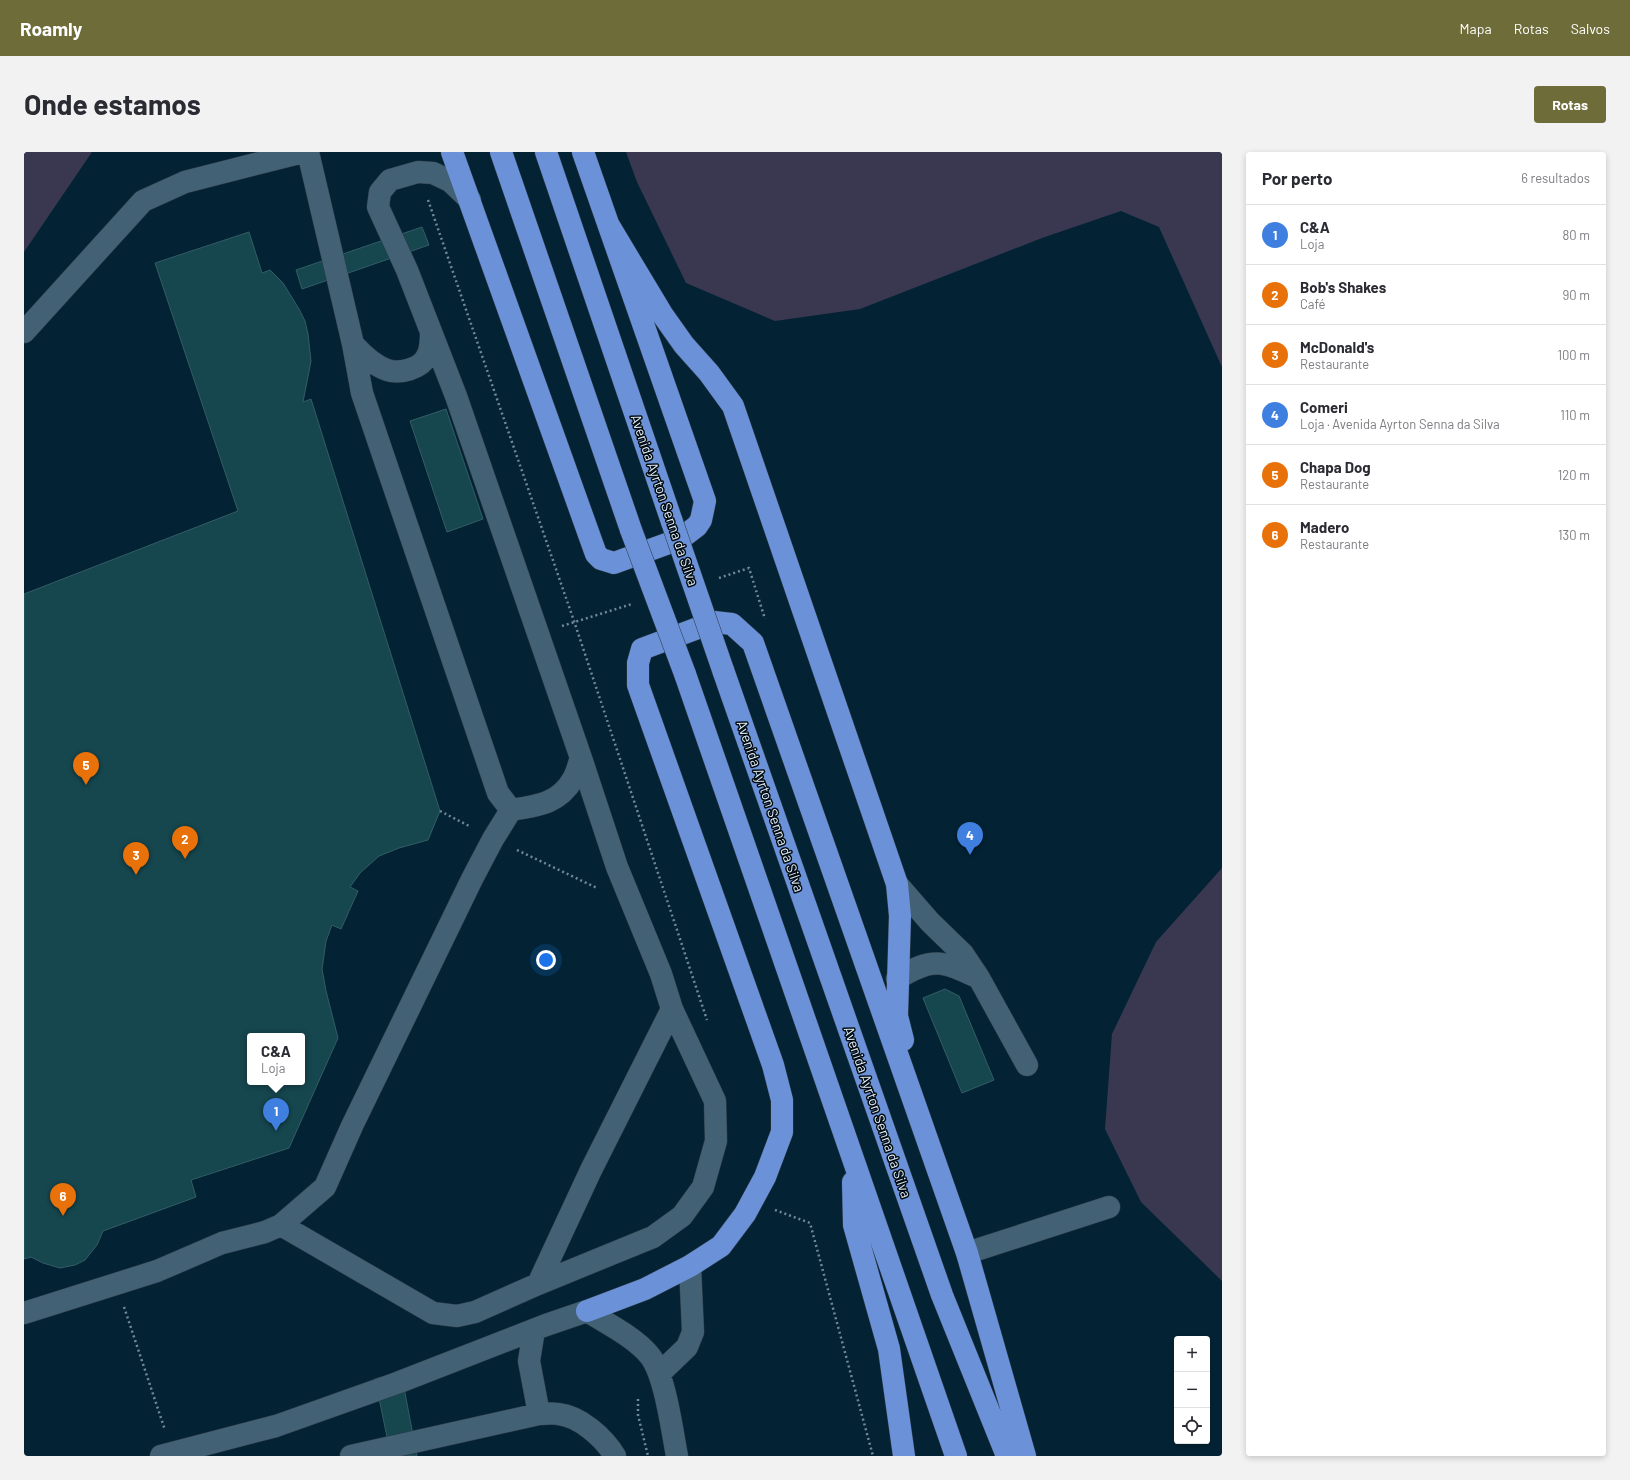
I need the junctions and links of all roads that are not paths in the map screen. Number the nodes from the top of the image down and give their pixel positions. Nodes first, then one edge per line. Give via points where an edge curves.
1 (303, 152) edge
2 (308, 152) edge
3 (452, 152) edge
4 (501, 152) edge
5 (546, 152) edge
6 (583, 152) edge
7 (470, 200) junction
8 (608, 224) junction
9 (24, 332) edge
10 (431, 332) junction
11 (353, 344) junction
12 (580, 758) junction
13 (511, 810) junction
14 (897, 884) junction
15 (979, 978) junction
16 (897, 979) junction
17 (672, 1009) junction
18 (1027, 1065) dead end
19 (920, 1120) junction
20 (852, 1159) junction
21 (1109, 1207) dead end
22 (280, 1226) junction
23 (967, 1253) junction
24 (690, 1266) junction
25 (538, 1284) junction
26 (587, 1311) junction
27 (24, 1313) edge
28 (534, 1330) junction
29 (660, 1373) junction
30 (539, 1414) junction
31 (212, 1450) edge
32 (166, 1454) edge
33 (351, 1456) edge
34 (615, 1456) edge
35 (677, 1456) edge
36 (904, 1456) edge
37 (956, 1456) edge
38 (1006, 1456) edge
39 (1025, 1456) edge

1 - 9 lane via 185,182 143,201
2 - 11 lane
3 - 7 highway
4 - 20 highway, bridge
5 - 38 highway, Avenida Ayrton Senna da Silva, bridge via 723,670 942,1295
6 - 8 highway
7 - 8 highway via 594,549 601,559 614,562 680,539 701,520 705,501
7 - 10 lane via 450,181 433,173 418,172 399,176 390,180 380,192 378,207 407,270
8 - 14 highway via 662,314 733,406
10 - 11 lane via 428,355 423,363 413,369 400,371 387,370 374,363
10 - 12 lane via 456,396
11 - 13 lane via 364,401 498,793
12 - 13 lane via 573,779 559,796 546,804
12 - 17 lane via 617,867 661,974
13 - 22 lane via 493,839 352,1126 326,1187
14 - 15 lane via 930,922 963,954
14 - 16 highway via 900,916
15 - 16 lane via 942,962 923,966
15 - 18 lane
16 - 19 highway via 897,1016
17 - 25 lane via 591,1170
17 - 25 lane via 714,1102 716,1141 703,1187 682,1216 653,1237
19 - 23 highway
19 - 24 highway via 753,644 732,624 714,622 642,649 638,663 638,685 773,1065 782,1100 782,1132 765,1177 745,1214 721,1246
20 - 36 highway via 854,1225 889,1350
20 - 37 highway
21 - 23 lane
22 - 25 lane via 433,1313 457,1316 475,1312
22 - 27 lane via 222,1243 157,1271
23 - 39 highway
24 - 26 highway via 645,1289
24 - 29 lane via 693,1332 687,1347
26 - 28 lane
26 - 29 lane via 640,1346 649,1354
28 - 30 lane via 529,1361
28 - 31 lane
29 - 35 lane
30 - 33 lane
30 - 34 lane via 560,1414 582,1423 606,1441
31 - 32 lane

